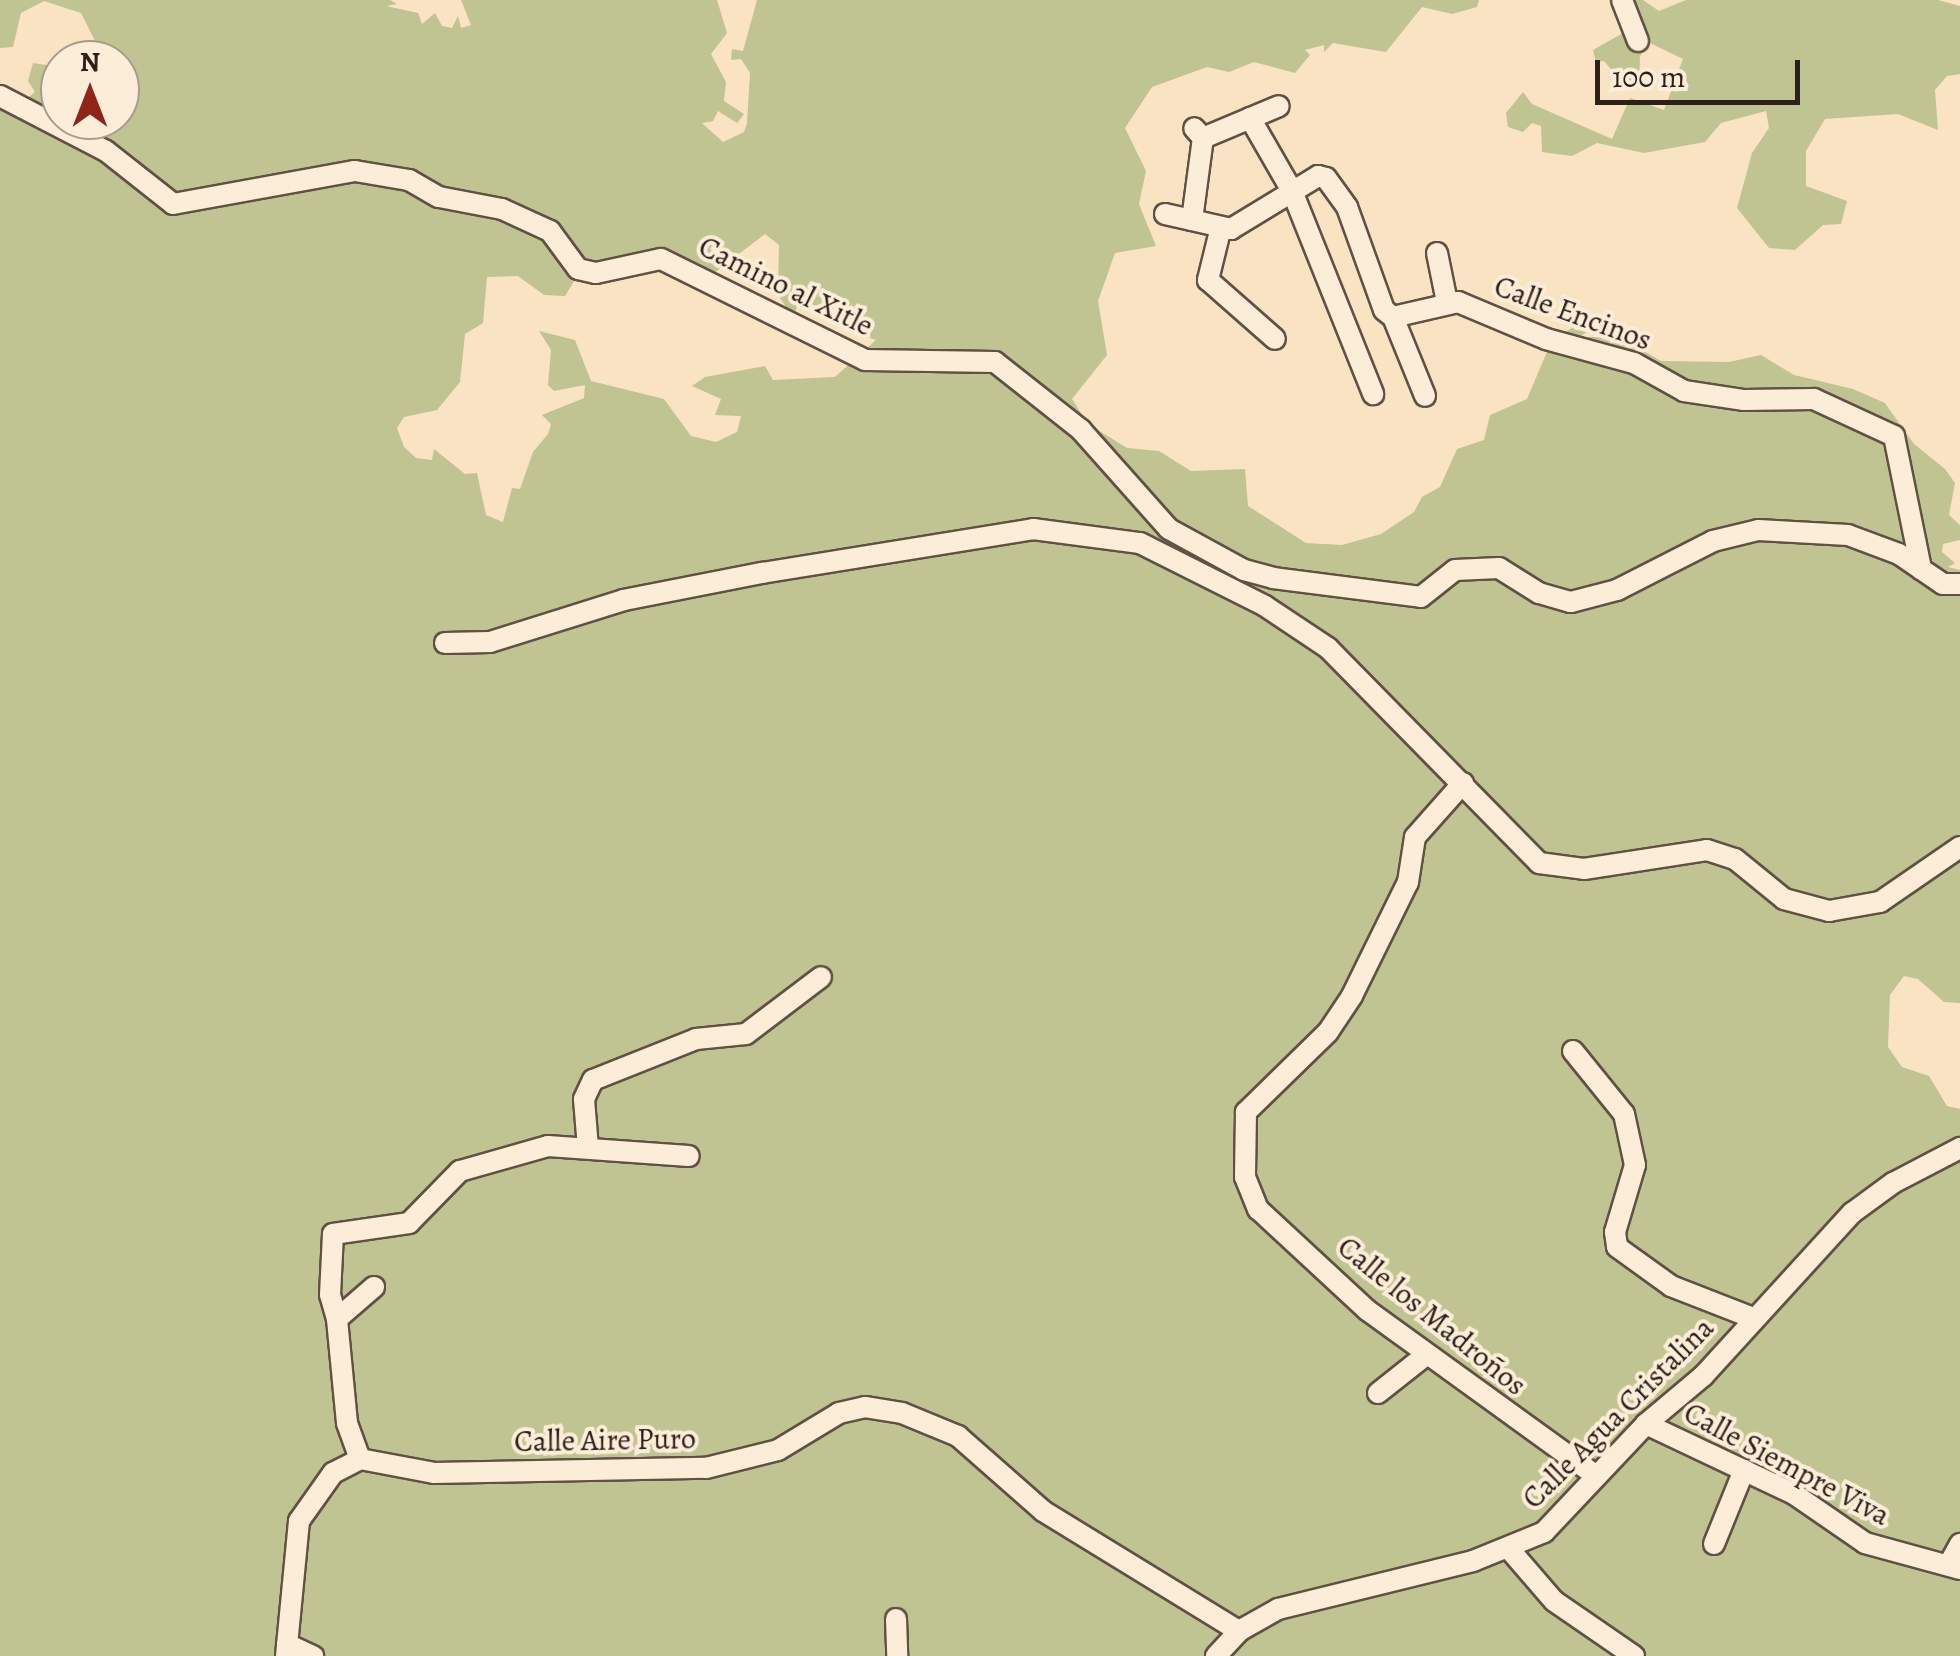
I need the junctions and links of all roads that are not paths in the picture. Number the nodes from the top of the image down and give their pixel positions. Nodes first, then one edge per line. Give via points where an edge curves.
1 (1622, 0) edge
2 (1638, 41) dead end
3 (0, 96) edge
4 (1279, 106) dead end
5 (1250, 118) junction
6 (1346, 164) dead end
7 (1326, 178) junction
8 (1292, 191) junction
9 (1165, 214) dead end
10 (1192, 220) junction
11 (1221, 228) junction
12 (1436, 253) dead end
13 (1447, 302) junction
14 (1393, 317) junction
15 (1274, 339) dead end
16 (1373, 394) dead end
17 (1425, 396) dead end
18 (1921, 569) junction
19 (1960, 584) edge
20 (445, 644) dead end
21 (1463, 783) junction
22 (1960, 847) edge
23 (821, 978) dead end
24 (1573, 1051) dead end
25 (588, 1148) junction
26 (1960, 1148) edge
27 (689, 1156) dead end
28 (374, 1287) dead end
29 (1753, 1318) junction
30 (337, 1319) junction
31 (1426, 1355) junction
32 (1378, 1394) dead end
33 (1646, 1424) junction
34 (360, 1459) junction
35 (1744, 1470) junction
36 (1596, 1476) junction
37 (1714, 1544) dead end
38 (1960, 1544) edge
39 (1510, 1550) junction
40 (1954, 1566) edge
41 (896, 1619) dead end
42 (1238, 1631) junction
43 (286, 1650) edge
44 (313, 1656) edge
45 (898, 1656) edge
46 (1216, 1656) edge
47 (1634, 1656) edge

1 - 2 street
3 - 18 street, Camino al Xitle via 106,150 173,204 355,172 408,180 439,197 502,209 550,230 578,269 596,273 660,259 865,360 994,362 1081,430 1169,529 1272,578 1421,598 1456,570 1500,568 1539,593 1571,602 1617,590 1713,541 1758,530 1848,535
4 - 5 street
5 - 8 street
5 - 10 street via 1198,133
6 - 7 street
7 - 8 street
7 - 14 street via 1347,206 1384,310
8 - 11 street via 1256,218
8 - 16 street
9 - 10 street
10 - 11 street
11 - 15 street via 1208,280
12 - 13 street
13 - 14 street, Calle Encinos
13 - 18 street, Calle Encinos via 1634,363 1684,392 1814,400 1894,436
14 - 17 street
18 - 19 street, Camino al Xitle via 1943,584
20 - 21 street via 490,642 624,600 914,546 1032,529 1086,536 1140,544 1265,606 1328,648
21 - 22 street via 1504,835 1539,863 1584,869 1708,850 1735,859 1784,899 1829,911 1880,902
21 - 31 street, Calle los Madroños via 1415,837 1408,882 1352,996 1328,1032 1268,1084 1242,1122 1246,1176 1258,1210
23 - 25 street via 746,1034 696,1040 593,1080 584,1099
24 - 29 street via 1624,1114 1635,1165 1614,1232 1617,1248 1671,1286
25 - 27 street
25 - 30 street via 548,1146 460,1171 410,1222 334,1234 330,1295
26 - 29 street, Calle Agua Cristalina via 1892,1183 1852,1213
28 - 30 street
29 - 33 street, Calle Agua Cristalina via 1702,1376
30 - 34 street via 347,1423
31 - 32 street
31 - 36 street, Calle los Madroños
33 - 35 street, Calle Siempre Viva
33 - 36 street, Calle Agua Cristalina
34 - 42 street, Calle Aire Puro via 434,1473 706,1468 778,1450 839,1413 864,1407 902,1413 958,1436 1043,1512
34 - 43 street via 333,1473 300,1521
35 - 37 street
35 - 40 street, Calle Siempre Viva via 1794,1494 1865,1543
36 - 39 street, Calle Agua Cristalina via 1544,1532
38 - 40 street
39 - 42 street, Calle Agua Cristalina via 1278,1609
39 - 47 street via 1554,1600
41 - 45 street
42 - 46 street, Calle Agua Cristalina
43 - 44 street

